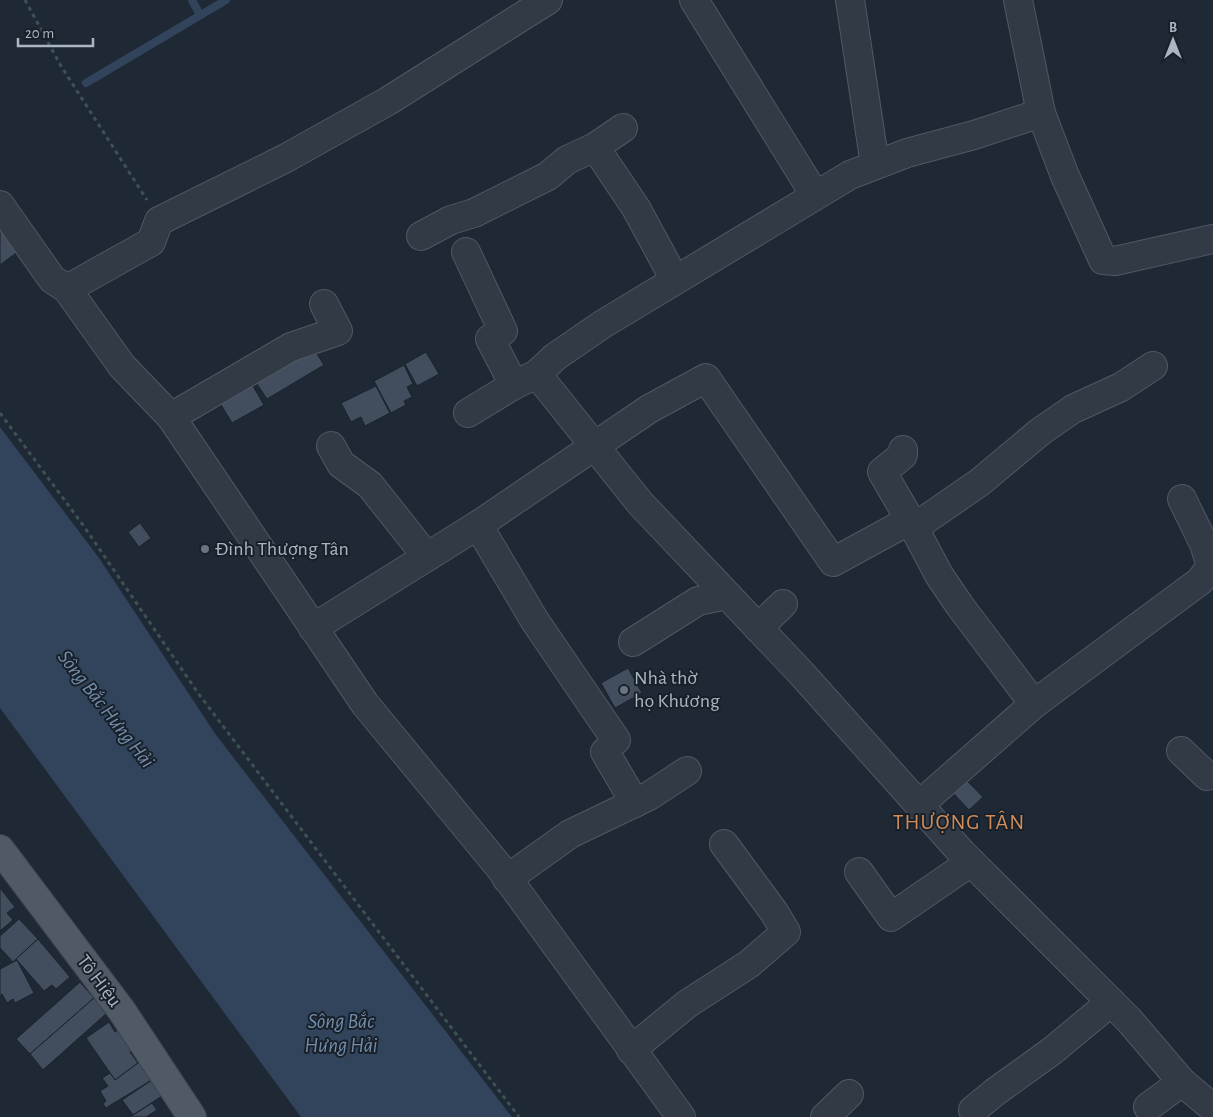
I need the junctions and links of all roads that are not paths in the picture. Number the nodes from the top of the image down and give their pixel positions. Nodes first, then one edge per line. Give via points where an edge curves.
1 (548, 0) edge
2 (694, 0) edge
3 (850, 0) edge
4 (1018, 0) edge
5 (1041, 113) junction
6 (623, 128) dead end
7 (595, 147) junction
8 (875, 165) junction
9 (815, 195) junction
10 (0, 205) edge
11 (421, 236) dead end
12 (1213, 239) edge
13 (466, 252) dead end
14 (675, 280) junction
15 (67, 289) junction
16 (324, 304) dead end
17 (1153, 366) dead end
18 (526, 380) junction
19 (468, 413) dead end
20 (171, 418) junction
21 (331, 446) dead end
22 (594, 446) junction
23 (903, 450) dead end
24 (1182, 498) dead end
25 (912, 524) junction
26 (478, 525) junction
27 (427, 557) junction
28 (727, 595) junction
29 (782, 604) dead end
30 (313, 628) junction
31 (758, 628) junction
32 (633, 642) dead end
33 (1034, 704) junction
34 (1181, 751) dead end
35 (687, 772) dead end
36 (1211, 778) edge
37 (635, 803) junction
38 (919, 805) junction
39 (724, 844) dead end
40 (3, 860) edge
41 (971, 862) junction
42 (859, 872) dead end
43 (508, 879) junction
44 (1111, 1002) junction
45 (631, 1050) junction
46 (1182, 1082) junction
47 (849, 1094) dead end
48 (1148, 1107) dead end
49 (1213, 1108) edge
50 (973, 1110) dead end
51 (192, 1117) edge
52 (681, 1117) edge
53 (825, 1117) edge

1 - 15 street via 388,101 286,158 159,221 151,242
2 - 9 street
3 - 8 street
4 - 5 street
5 - 8 street
5 - 12 street via 1103,260 1116,261
6 - 7 street
7 - 11 street via 567,160 548,176
7 - 14 street via 636,208
8 - 9 street
9 - 14 street
10 - 15 street via 52,279
13 - 18 street via 503,331 490,339
14 - 18 street via 555,357
15 - 20 street via 122,366
16 - 20 street via 338,332 291,347
17 - 25 street via 1120,387 1073,409 980,482
18 - 19 street
18 - 22 street
20 - 30 street
21 - 27 street via 341,464 370,485
22 - 25 street via 648,409 706,378 833,562
22 - 26 street
22 - 28 street via 640,503
23 - 25 street via 903,455 882,472
24 - 33 street via 1211,566 1200,581
25 - 33 street via 960,606
26 - 27 street
26 - 37 street via 611,746
27 - 30 street
28 - 31 street
28 - 32 street via 698,601
29 - 31 street
30 - 43 street via 365,704
31 - 38 street via 888,755
33 - 38 street
34 - 36 street
35 - 37 street
37 - 43 street via 570,834
38 - 41 street
39 - 45 street via 786,932 749,964 687,1004
40 - 51 main road, Tô Hiệu via 122,1011
41 - 42 street via 890,917
41 - 44 street
43 - 45 street
44 - 46 street
44 - 50 street
45 - 52 street
46 - 48 street
46 - 49 street
47 - 53 street

